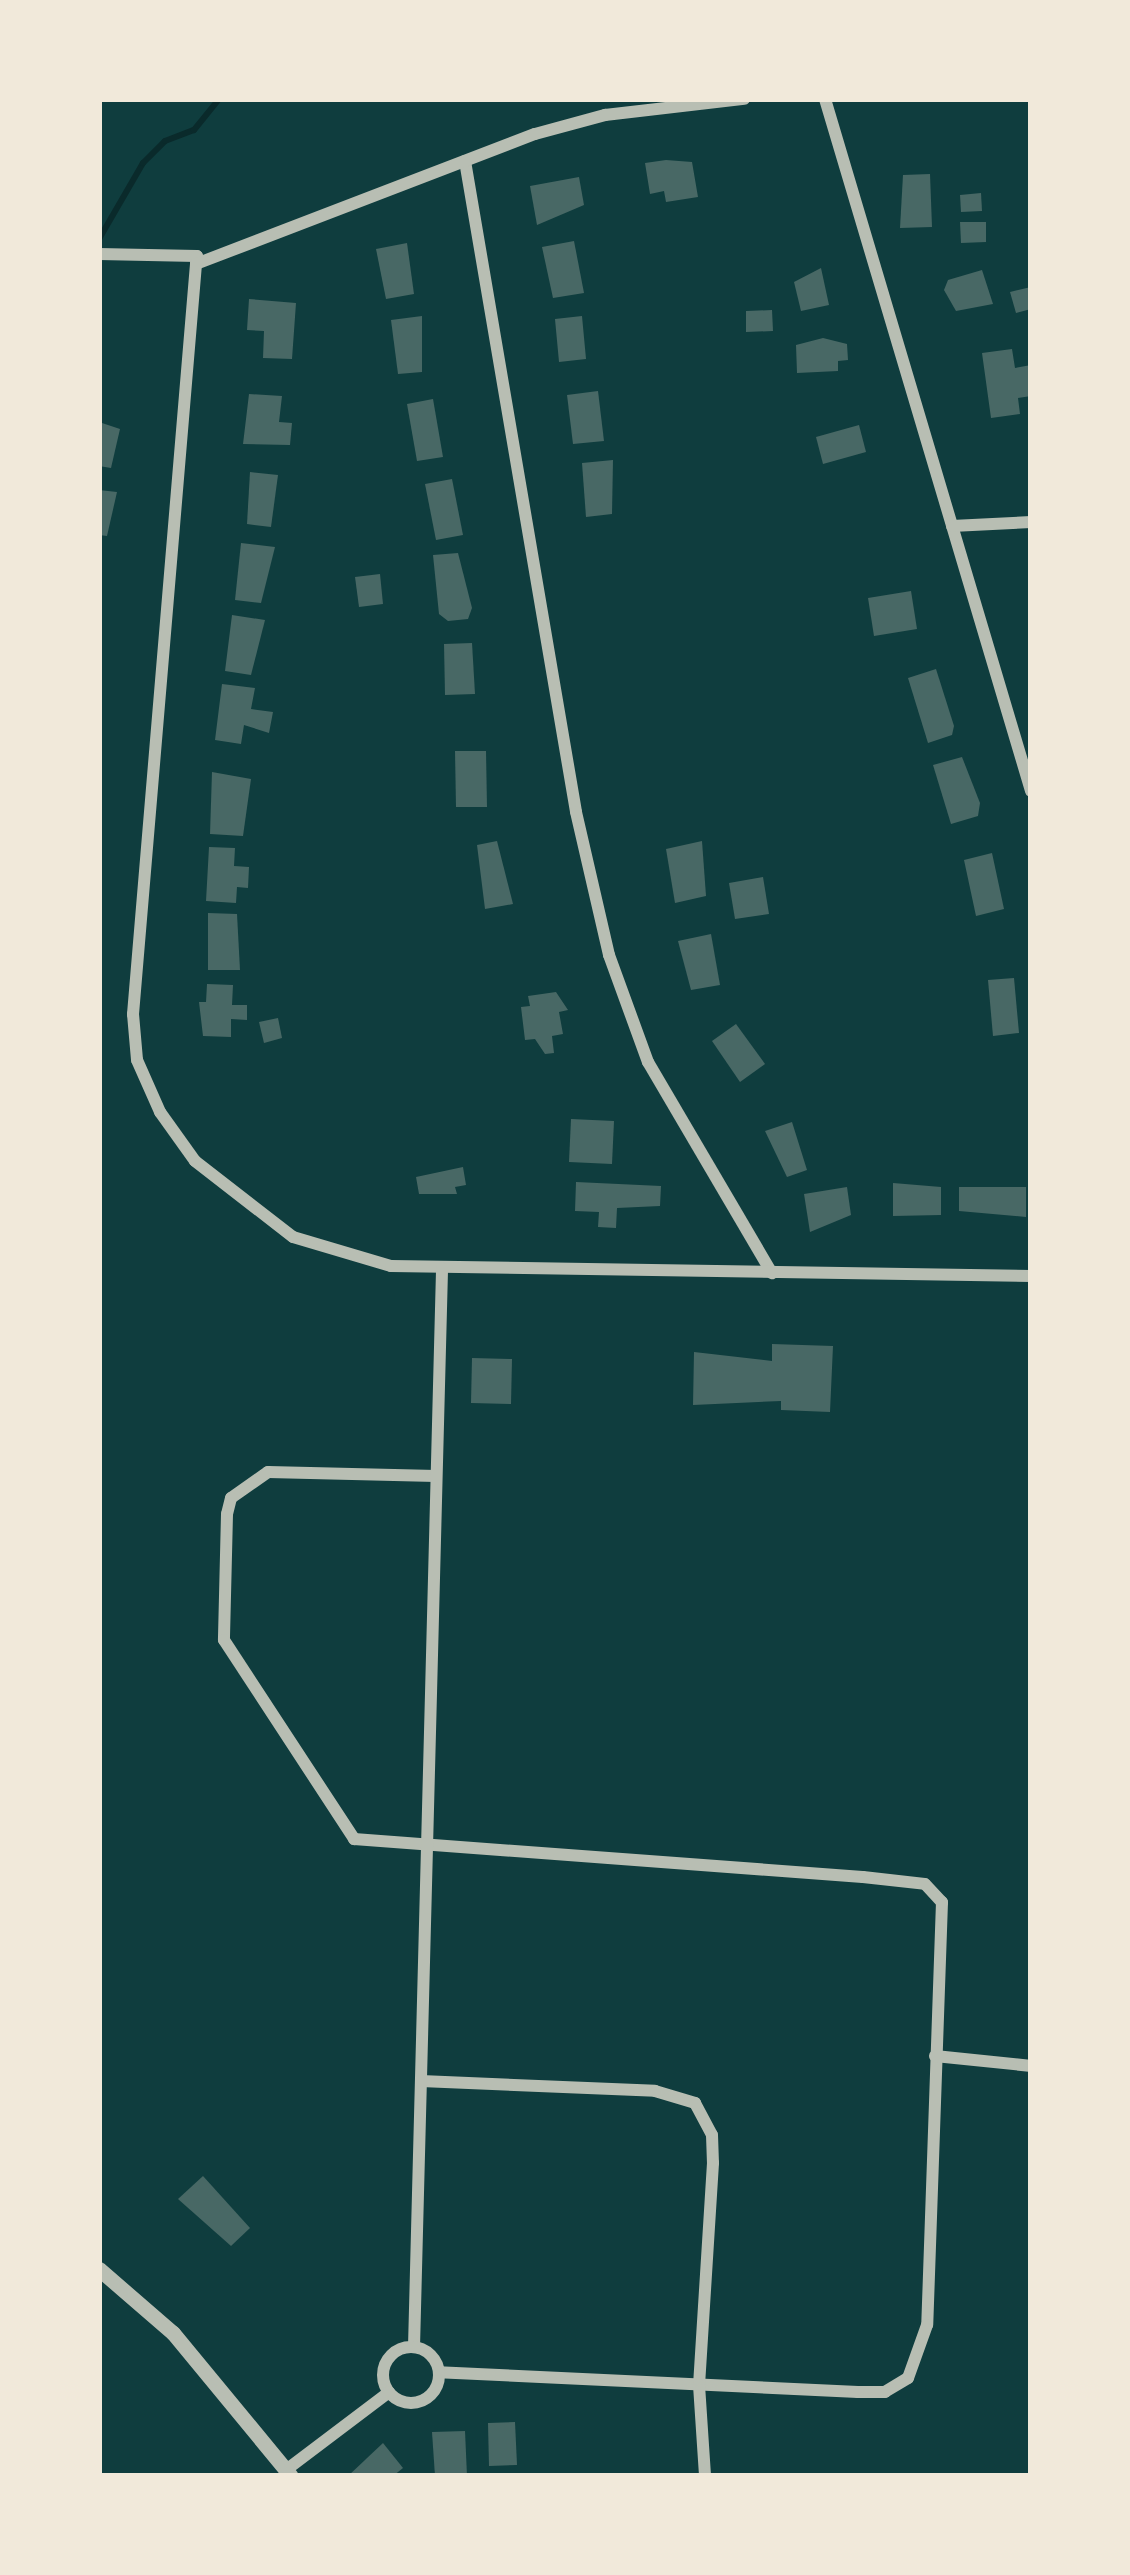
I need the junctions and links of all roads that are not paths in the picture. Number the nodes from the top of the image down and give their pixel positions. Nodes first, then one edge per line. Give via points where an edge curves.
1 (744, 99) edge
2 (825, 99) edge
3 (466, 161) junction
4 (99, 254) edge
5 (196, 264) junction
6 (1031, 522) edge
7 (952, 526) junction
8 (1031, 791) edge
9 (442, 1268) junction
10 (772, 1273) junction
11 (1031, 1276) edge
12 (436, 1476) junction
13 (427, 1848) junction
14 (935, 2056) junction
15 (1031, 2066) edge
16 (421, 2081) junction
17 (99, 2269) edge
18 (414, 2348) junction
19 (439, 2372) junction
20 (700, 2385) junction
21 (389, 2392) junction
22 (288, 2473) edge
23 (705, 2476) edge

1 - 3 street via 605,115
2 - 7 street
3 - 5 street
3 - 10 street via 576,812 609,955 648,1062
4 - 5 street via 197,256
5 - 9 street via 133,1014 137,1060 195,1161 276,1226 348,1258
6 - 7 street
7 - 8 street
9 - 10 street
9 - 12 street
10 - 11 street
12 - 13 street
12 - 13 street via 268,1472 231,1498 227,1514 230,1652 354,1839
13 - 14 street via 925,1884 942,1902
13 - 16 street
14 - 15 street
14 - 20 street via 927,2326 908,2378 885,2392
16 - 18 street
16 - 20 street via 656,2091 695,2103 712,2135 713,2163
17 - 22 street via 184,2346
18 - 19 street via 431,2355
18 - 21 street via 390,2357
19 - 20 street
19 - 21 street via 422,2401
20 - 23 street
21 - 22 street

